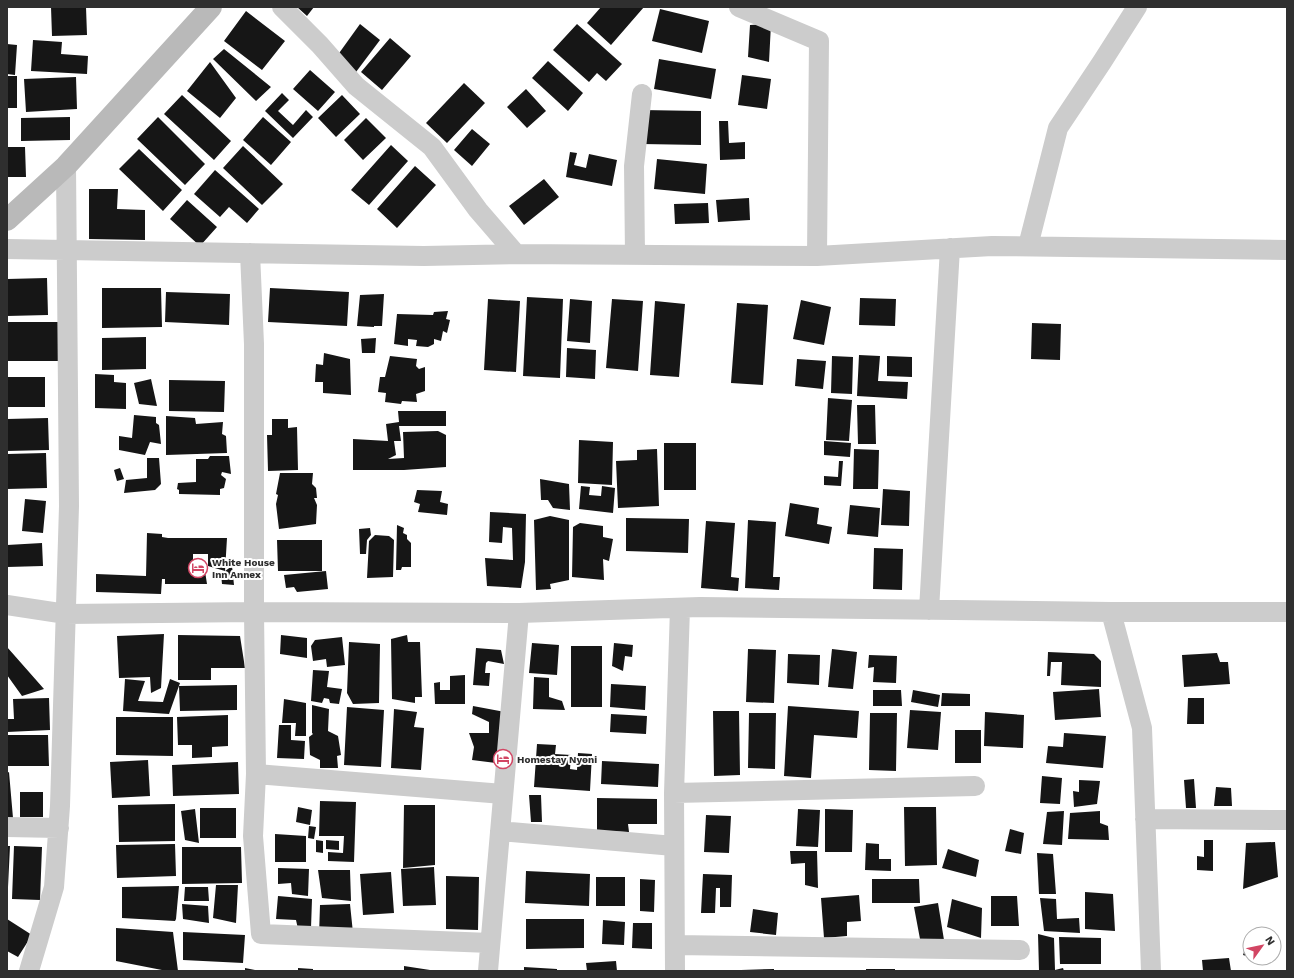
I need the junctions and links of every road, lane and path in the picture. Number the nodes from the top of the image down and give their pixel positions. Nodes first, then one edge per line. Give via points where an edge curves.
1 (211, 7) edge
2 (282, 7) edge
3 (739, 7) edge
4 (1136, 7) edge
5 (642, 94) dead end
6 (66, 166) junction
7 (7, 220) edge
8 (1028, 246) junction
9 (950, 248) junction
10 (7, 249) edge
11 (68, 250) junction
12 (1287, 250) edge
13 (250, 253) junction
14 (516, 254) junction
15 (635, 255) junction
16 (817, 256) junction
17 (7, 605) edge
18 (680, 608) junction
19 (929, 610) junction
20 (254, 612) junction
21 (1111, 612) junction
22 (1287, 612) edge
23 (520, 613) junction
24 (66, 614) junction
25 (256, 774) junction
26 (975, 786) dead end
27 (674, 793) junction
28 (503, 794) junction
29 (1145, 819) junction
30 (1287, 820) edge
31 (7, 827) edge
32 (59, 828) junction
33 (500, 830) junction
34 (674, 846) junction
35 (490, 943) junction
36 (675, 945) junction
37 (1020, 950) dead end
38 (29, 971) edge
39 (488, 971) edge
40 (675, 971) edge
41 (1152, 971) edge

1 - 6 street
2 - 14 street via 356,86 432,147 478,210
3 - 16 street via 819,41
4 - 8 street via 1058,128
5 - 15 street via 634,166
6 - 7 street
6 - 11 street
8 - 9 street
8 - 12 street
9 - 16 street
9 - 19 street
10 - 11 street
11 - 13 street
11 - 24 street via 69,506
13 - 14 street via 424,256
13 - 20 street via 254,344
14 - 15 street
15 - 16 street
17 - 24 street
18 - 19 street
18 - 23 street
18 - 27 street
19 - 21 street
20 - 23 street
20 - 24 street
20 - 25 street
21 - 22 street
21 - 29 street via 1142,728
23 - 28 street
24 - 32 street
25 - 28 street
25 - 35 street via 253,836 261,934
26 - 27 street
27 - 34 street
28 - 33 street
29 - 30 street
29 - 41 street
31 - 32 street
32 - 38 street via 54,887
33 - 34 street
33 - 35 street
34 - 36 street
35 - 39 street
36 - 37 street
36 - 40 street

